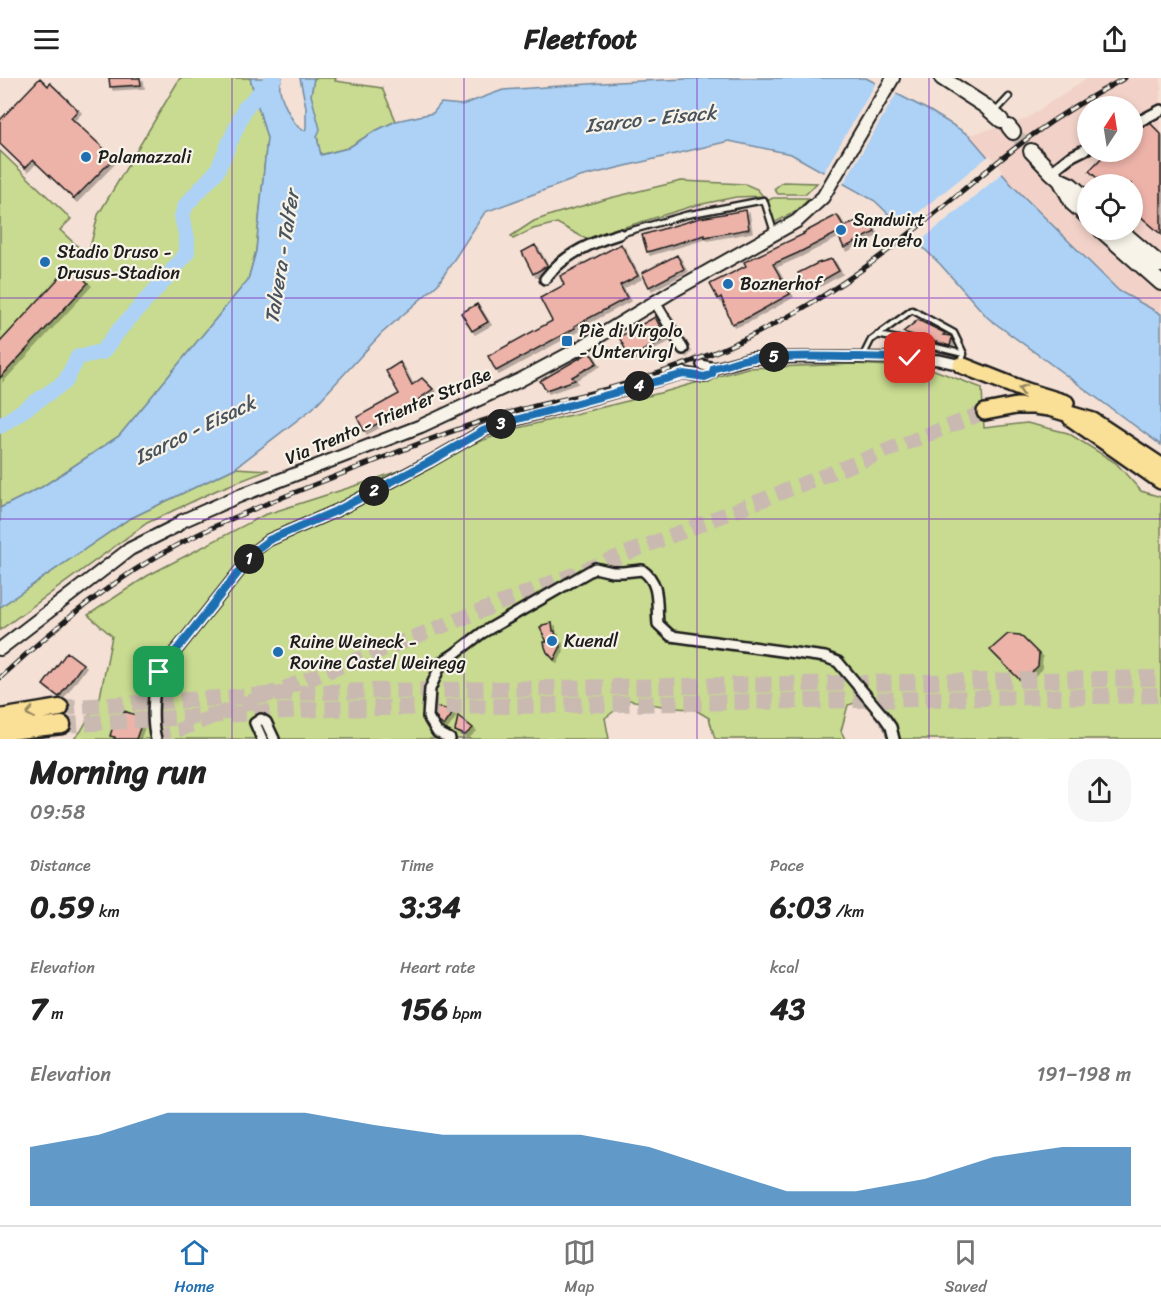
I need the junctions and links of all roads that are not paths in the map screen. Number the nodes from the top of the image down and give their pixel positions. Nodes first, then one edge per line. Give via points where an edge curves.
1 (942, 78) edge
2 (891, 81) edge
3 (1009, 97) dead end
4 (1161, 110) edge
5 (1143, 119) edge
6 (1004, 123) joint
7 (1031, 151) tunnel mouth
8 (1077, 154) edge
9 (1059, 180) junction
10 (1077, 190) edge
11 (1077, 198) edge
12 (1077, 207) edge
13 (619, 234) joint
14 (775, 235) junction
15 (1112, 240) edge
16 (1126, 240) edge
17 (1136, 249) junction
18 (1161, 258) edge
19 (1161, 266) edge
20 (544, 279) dead end
21 (1161, 283) edge
22 (655, 302) junction
23 (877, 335) junction
24 (683, 349) tunnel mouth
25 (862, 358) junction
26 (962, 359) junction
27 (702, 364) tunnel mouth
28 (714, 368) junction
29 (985, 412) tunnel mouth
30 (1064, 413) junction
31 (1093, 421) junction
32 (1161, 466) edge
33 (1161, 481) edge
34 (0, 649) edge
35 (60, 708) tunnel mouth
36 (0, 718) edge
37 (63, 725) tunnel mouth
38 (0, 732) edge
39 (156, 739) edge
40 (262, 739) edge
41 (274, 739) edge
42 (450, 739) edge
43 (894, 739) edge

1 - 6 main road via 986,106
2 - 14 street, Via Trento - Trienter Straße via 825,193 797,221
3 - 6 lane
4 - 5 street
7 - 9 main road
8 - 9 street via 1070,157
9 - 10 main road
9 - 11 lane
9 - 12 main road
13 - 14 lane via 686,215 764,200
13 - 20 street via 582,249
14 - 22 street, Via Trento - Trienter Straße
15 - 21 main road
16 - 17 main road
17 - 18 lane via 1148,248
17 - 19 main road
22 - 24 street
22 - 34 street, Via Trento - Trienter Straße via 578,350 461,408 182,521 130,549
23 - 25 lane
23 - 26 lane via 920,343
23 - 26 lane via 912,310 954,333
25 - 26 street
25 - 28 street via 751,358
31 -> 26 main road via 1081,410 1027,391
27 - 28 street
28 - 39 street via 705,377 684,374 483,431 338,510 269,540 257,549 159,672 154,712
29 - 30 main road via 1033,405
30 - 31 main road
30 - 33 main road
31 - 32 main road
35 -> 36 highway
37 - 38 highway
40 - 41 street via 255,723 261,719
42 - 43 street via 437,732 428,717 430,688 442,662 482,633 595,567 612,572 642,570 650,575 657,595 658,624 671,636 838,662 884,717

